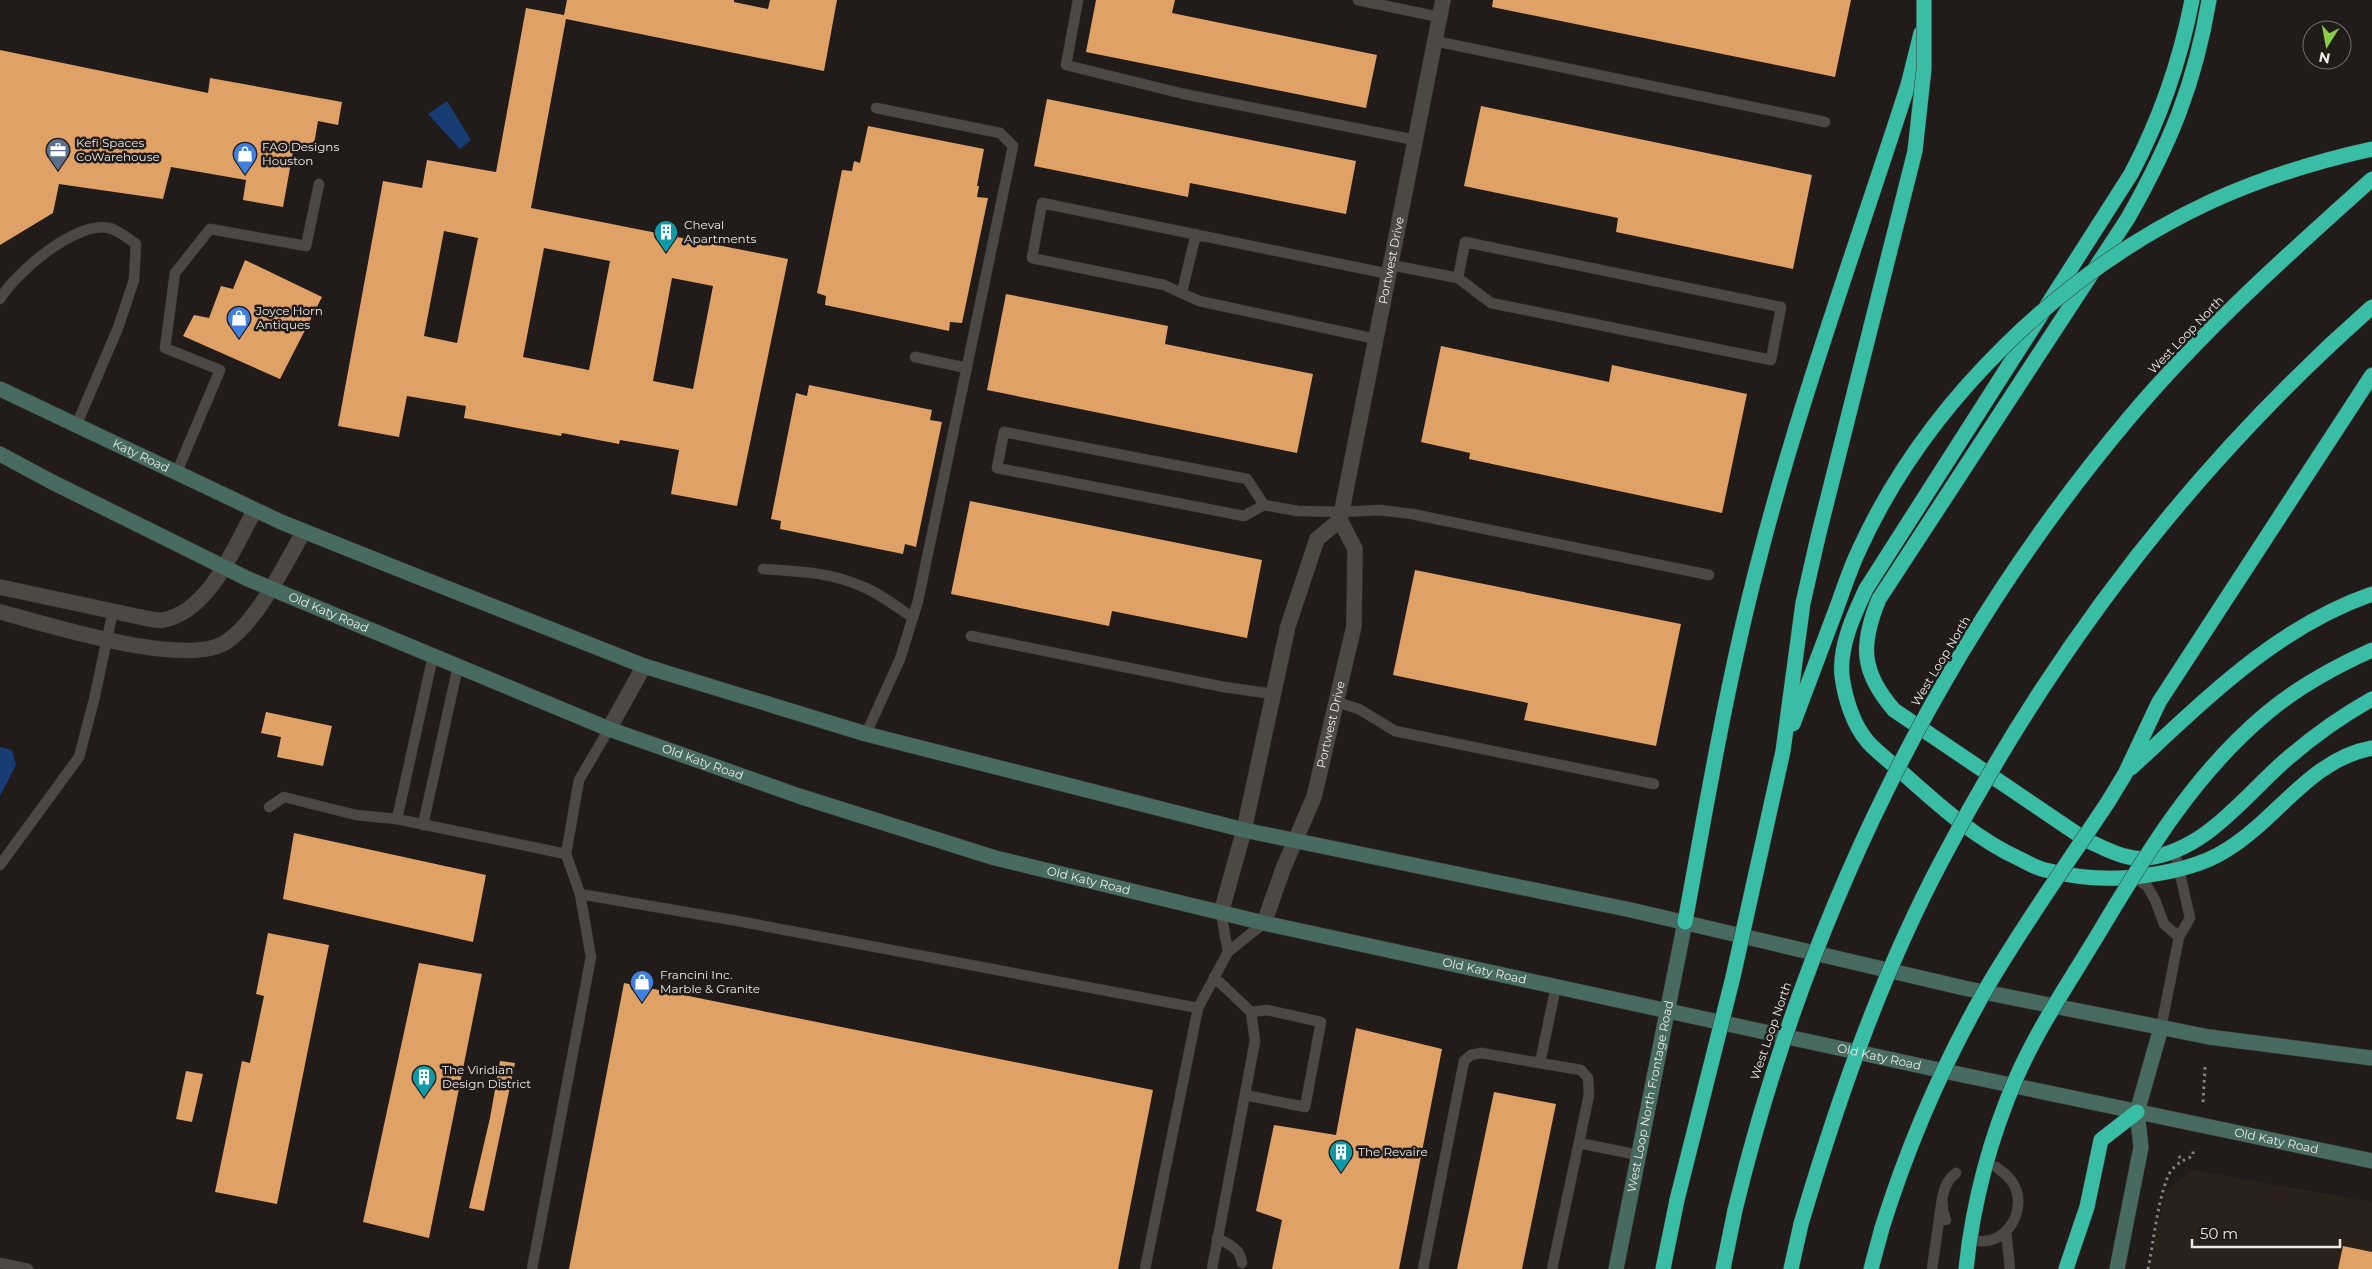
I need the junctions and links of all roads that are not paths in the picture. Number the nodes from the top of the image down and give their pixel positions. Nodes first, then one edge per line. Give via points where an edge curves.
1 (1078, 0) edge
2 (1358, 0) edge
3 (1443, 0) edge
4 (1924, 0) edge
5 (1928, 0) edge
6 (2192, 0) edge
7 (2209, 0) edge
8 (1439, 17) junction
9 (1435, 41) junction
10 (876, 108) dead end
11 (1825, 122) dead end
12 (1415, 140) junction
13 (2372, 148) edge
14 (2372, 179) edge
15 (319, 184) dead end
16 (1196, 234) junction
17 (1390, 269) junction
18 (1458, 278) junction
19 (1182, 292) junction
20 (0, 299) edge
21 (2372, 307) edge
22 (1376, 338) junction
23 (916, 357) dead end
24 (967, 368) junction
25 (2372, 375) edge
26 (0, 389) edge
27 (76, 426) junction
28 (0, 454) edge
29 (176, 474) junction
30 (1264, 505) junction
31 (255, 510) junction
32 (1341, 516) junction
33 (304, 531) junction
34 (224, 567) junction
35 (763, 569) dead end
36 (1709, 575) dead end
37 (0, 586) edge
38 (270, 588) junction
39 (2372, 594) edge
40 (112, 611) junction
41 (0, 612) edge
42 (913, 618) junction
43 (971, 636) dead end
44 (106, 639) junction
45 (2372, 650) edge
46 (433, 656) junction
47 (458, 666) junction
48 (644, 666) junction
49 (1273, 694) junction
50 (2372, 699) edge
51 (1336, 702) junction
52 (609, 729) junction
53 (866, 734) junction
54 (2372, 748) edge
55 (1783, 751) junction
56 (2125, 774) junction
57 (1654, 784) dead end
58 (268, 807) dead end
59 (397, 819) junction
60 (423, 825) junction
61 (1244, 830) junction
62 (1295, 841) junction
63 (2174, 852) junction
64 (566, 854) junction
65 (0, 865) edge
66 (2180, 869) junction
67 (2134, 877) junction
68 (580, 894) junction
69 (1221, 913) junction
70 (1685, 922) junction
71 (1264, 924) junction
72 (2179, 938) junction
73 (1228, 952) junction
74 (1214, 977) junction
75 (1556, 986) junction
76 (1198, 1008) junction
77 (1668, 1011) junction
78 (1251, 1012) junction
79 (2161, 1028) junction
80 (2372, 1058) edge
81 (1540, 1062) junction
82 (1245, 1095) junction
83 (2137, 1112) junction
84 (1579, 1143) junction
85 (1638, 1155) junction
86 (2372, 1161) edge
87 (1996, 1168) dead end
88 (1956, 1173) dead end
89 (1942, 1199) junction
90 (1946, 1220) dead end
91 (2006, 1232) junction
92 (1217, 1238) junction
93 (1979, 1241) dead end
94 (0, 1263) edge
95 (1242, 1263) dead end
96 (28, 1269) edge
97 (532, 1269) edge
98 (1145, 1269) edge
99 (1212, 1269) edge
100 (1423, 1269) edge
101 (1552, 1269) edge
102 (1616, 1269) edge
103 (1663, 1269) edge
104 (1723, 1269) edge
105 (1791, 1269) edge
106 (1871, 1269) edge
107 (1932, 1269) edge
108 (1966, 1269) edge
109 (2010, 1269) edge
110 (2066, 1269) edge
111 (2117, 1269) edge

1 - 12 lane via 1066,65 1184,94
2 - 8 lane
3 - 8 street, Portwest Drive
4 - 55 highway, bridge via 1924,69 1915,151 1808,584
5 - 70 highway via 1908,85 1797,428 1757,564 1717,747
6 - 67 highway via 2176,67 2150,138 2112,207 1866,589 1852,619 1844,648 1842,674 1853,716 1868,741 1948,814 1997,848 2043,870 2098,878
7 - 63 highway via 2194,73 2167,145 2128,218 1879,599 1869,624 1865,649 1879,692 1894,710 2086,840 2113,853 2145,858
8 - 9 street, Portwest Drive
9 - 11 lane
9 - 12 street, Portwest Drive
10 - 24 lane via 1000,133 1014,146
12 - 17 street, Portwest Drive
13 - 55 highway, bridge via 2307,165 2260,182 2211,202 2162,228 2070,289 1999,352 1928,434 1867,534
14 - 104 highway, West Loop North, bridge via 2258,282 2131,416 2081,476 1978,628 1889,783 1833,905 1777,1058 1748,1156
15 - 29 lane via 306,246 210,229 175,274 165,348 220,370
16 - 17 lane
16 - 19 lane
16 - 19 lane via 1042,203 1032,258 1164,285
17 - 18 lane
17 - 22 street, Portwest Drive
18 - 18 lane via 1491,303 1771,360 1781,307 1464,242
19 - 22 lane via 1199,301
20 - 27 lane via 6,288 52,247 80,231 110,228 136,244 134,280 118,328
21 - 105 highway, bridge via 2303,371 2179,503 2130,563 2028,708 1941,861 1908,930 1829,1130
22 - 32 street, Portwest Drive
23 - 24 lane
24 - 42 lane
25 - 56 highway via 2160,702
26 - 27 main road, Katy Road
27 - 29 main road, Katy Road
28 - 34 main road
29 - 31 main road, Katy Road
30 - 30 lane via 1247,479 1004,432 997,468 1244,516
30 - 32 lane
31 - 33 main road, Katy Road
31 - 34 street
32 - 36 lane via 1380,510 1412,514
32 - 49 street via 1317,540 1288,626
32 - 51 street, Portwest Drive via 1355,549 1354,626
33 - 38 street
33 - 48 main road
34 - 38 main road, Old Katy Road
34 - 40 street via 215,583 189,609 162,620
35 - 42 lane via 835,577 887,600
37 - 40 street
38 - 44 street via 240,630 213,648 194,651 161,649
38 - 46 main road, Old Katy Road
39 - 56 highway via 2306,625 2238,672
40 - 44 lane
41 - 44 street
42 - 53 lane via 900,659
43 - 49 lane
44 - 65 lane via 79,757
45 - 108 highway, bridge via 2328,670 2265,714 2213,765 2141,862 2038,1034 2017,1076 1996,1127 1979,1186
46 - 47 main road, Old Katy Road
46 - 59 lane
47 - 52 main road, Old Katy Road
47 - 60 lane
48 - 52 street
48 - 53 main road
49 - 61 street
50 - 63 highway via 2323,729 2279,766 2236,809
51 - 57 lane via 1359,709 1395,731
51 - 62 street, Portwest Drive via 1314,797
52 - 64 lane via 580,780
52 - 69 main road, Old Katy Road via 799,796 995,858
53 - 61 main road
54 - 66 highway via 2345,757 2315,774 2228,850
55 - 103 highway, bridge via 1733,978 1677,1200
56 - 106 highway, bridge via 2024,929 1966,1027 1909,1148
58 - 59 lane via 284,797 356,815
59 - 60 lane
60 - 64 lane
61 - 62 main road
61 - 69 street
62 - 70 main road
62 - 71 street, Portwest Drive
63 - 66 lane
64 - 68 lane
66 - 67 highway
66 - 72 lane via 2190,918
67 - 72 lane via 2147,886 2164,924
68 - 76 lane
68 - 97 lane via 591,957
69 - 71 main road, Old Katy Road
69 - 73 lane
70 - 77 main road, West Loop North Frontage Road
70 - 79 main road via 1964,988
71 - 73 lane
71 - 75 main road, Old Katy Road
72 - 79 lane
73 - 74 lane
74 - 76 lane
74 - 78 lane
75 - 77 main road, Old Katy Road
75 - 81 lane
76 - 98 lane
77 - 83 main road, Old Katy Road
77 - 85 main road, West Loop North Frontage Road
78 - 82 lane via 1255,1041
78 - 82 lane via 1267,1010 1321,1022 1305,1107
79 - 80 main road
79 - 83 main road
81 - 84 lane via 1581,1070 1588,1078 1589,1095
81 - 100 lane via 1481,1053 1464,1061
82 - 92 lane
83 - 86 main road, Old Katy Road
83 - 110 highway via 2101,1140 2087,1207
83 - 111 main road via 2141,1147
84 - 85 lane
84 - 101 lane
85 - 102 main road, West Loop North Frontage Road
87 - 91 lane via 2008,1176 2018,1198 2014,1222
88 - 89 lane via 1945,1187
89 - 90 lane
89 - 107 lane
91 - 93 lane
91 - 109 lane
92 - 95 lane via 1234,1247 1241,1255
92 - 99 lane
94 - 96 lane

